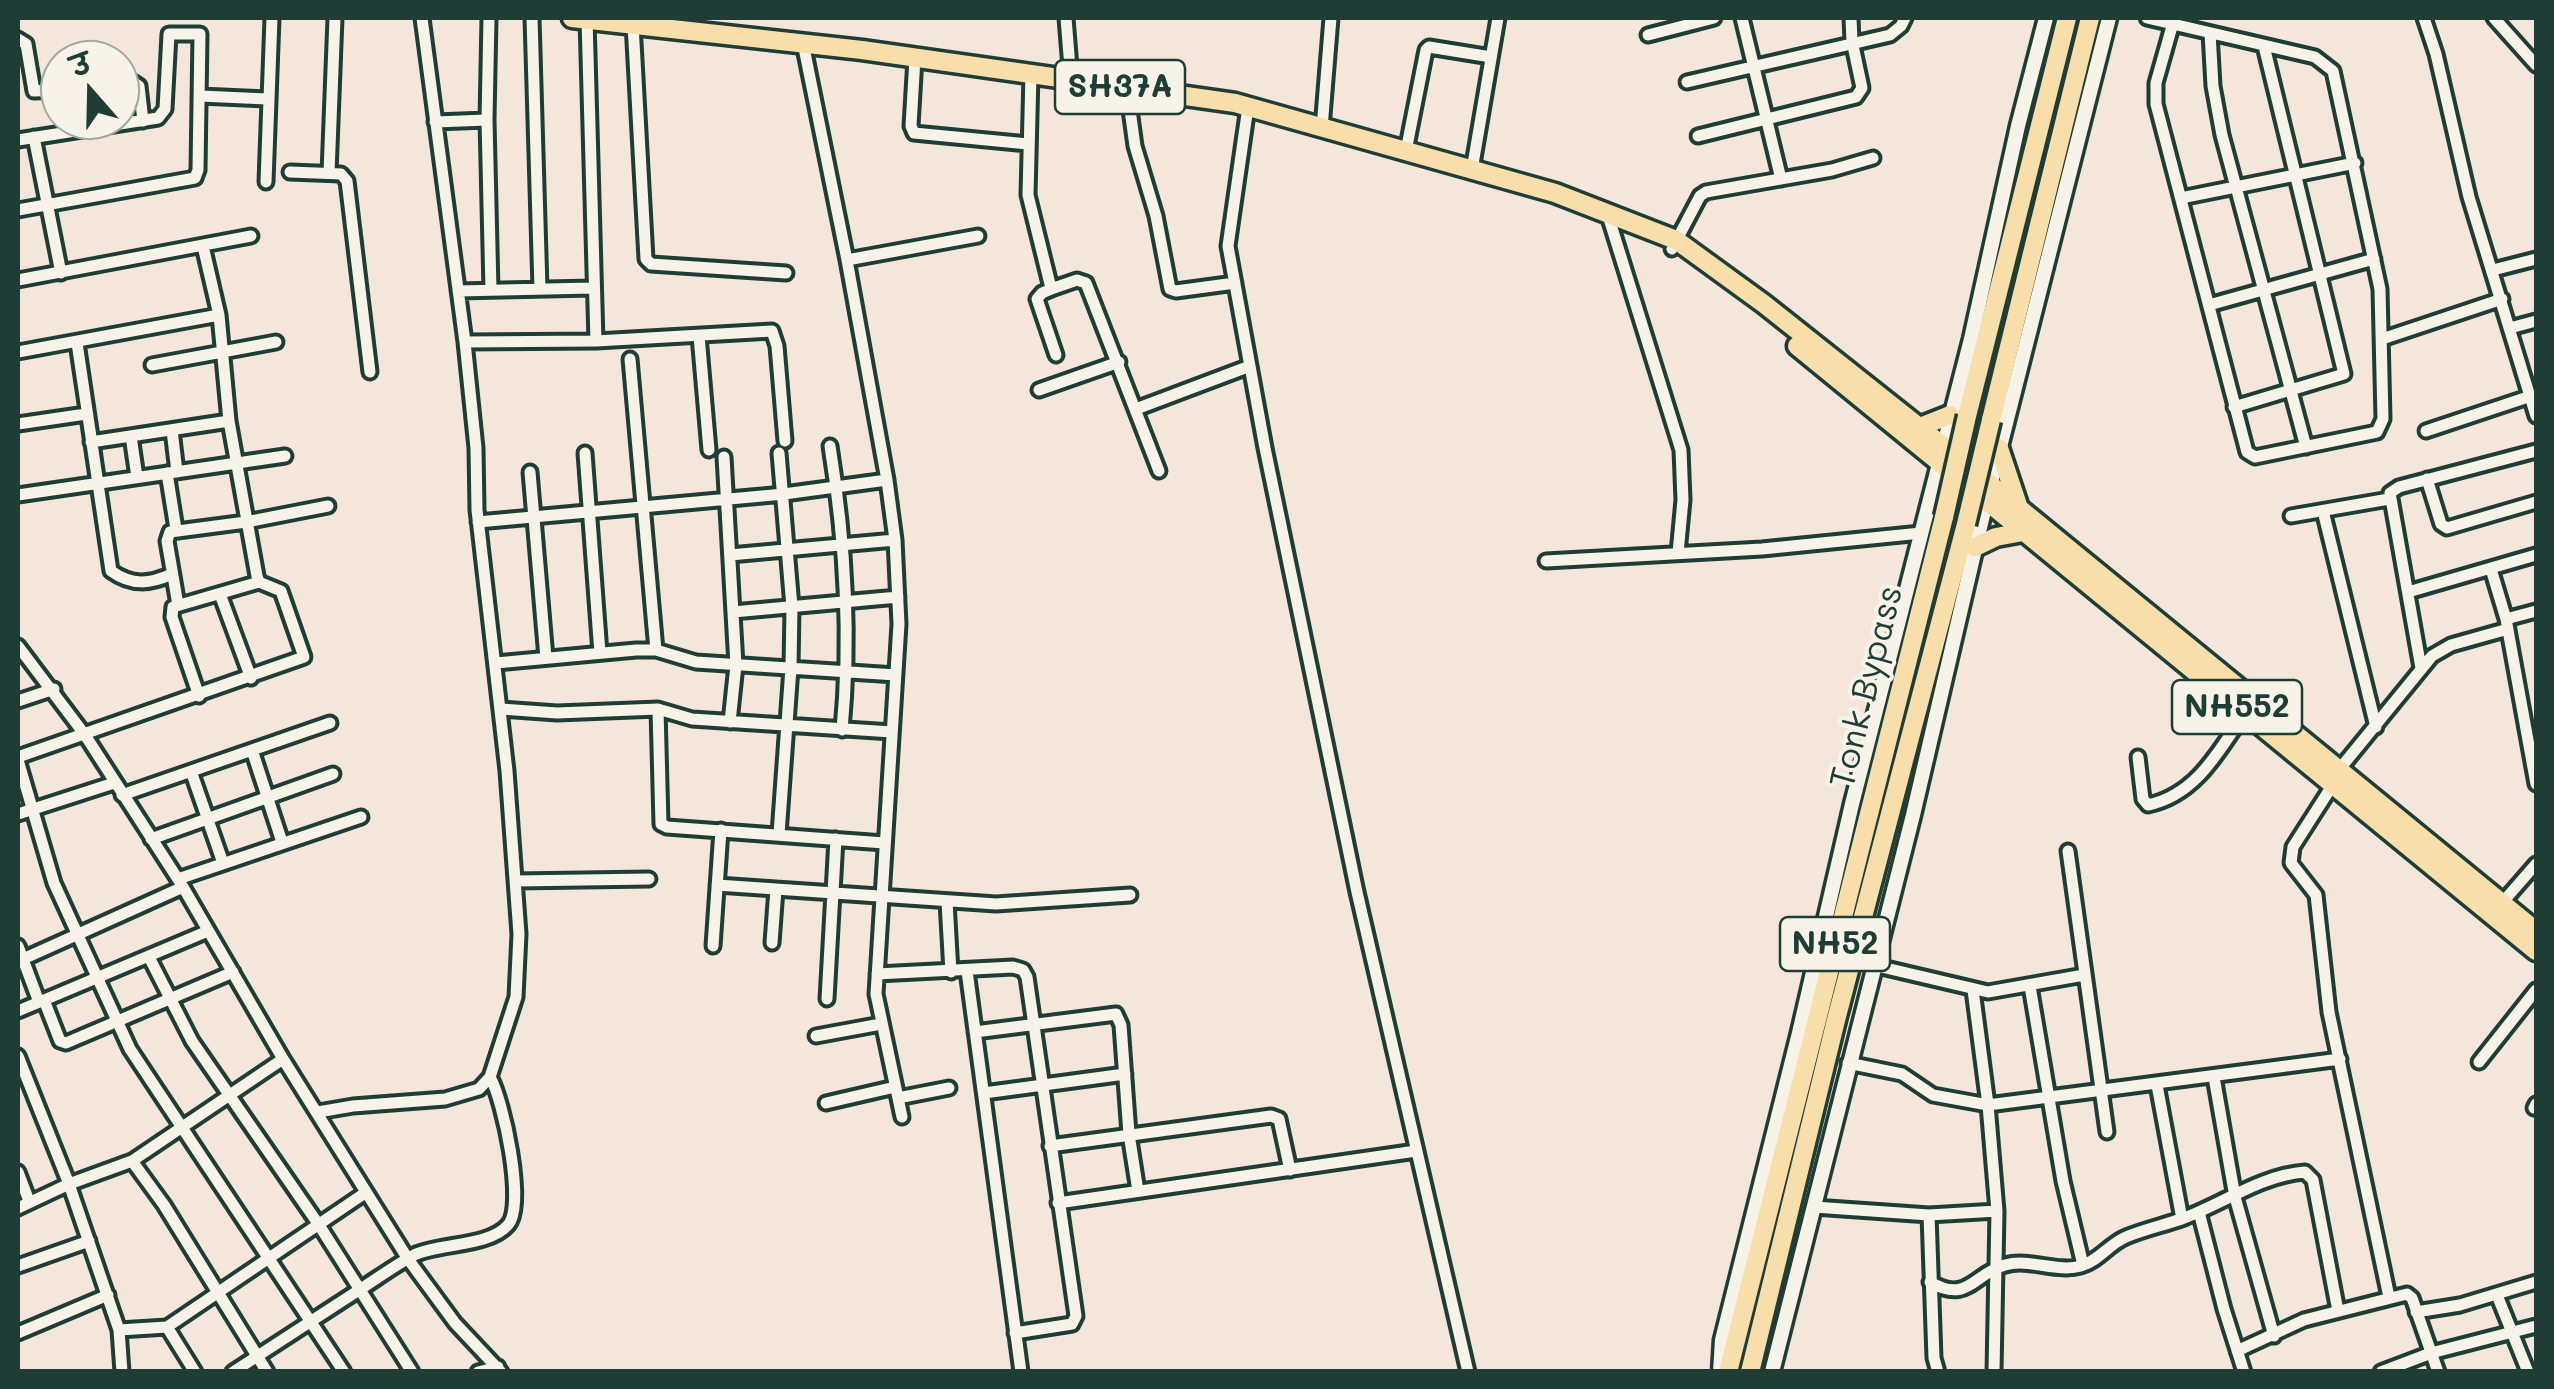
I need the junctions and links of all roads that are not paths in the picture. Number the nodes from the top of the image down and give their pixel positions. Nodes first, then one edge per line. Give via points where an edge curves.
1 (272, 18) edge
2 (334, 18) edge
3 (422, 18) edge
4 (490, 18) edge
5 (532, 18) edge
6 (579, 18) edge
7 (1066, 18) edge
8 (1330, 18) edge
9 (1498, 18) edge
10 (1714, 18) edge
11 (1742, 18) edge
12 (1851, 18) edge
13 (1905, 18) edge
14 (2046, 18) edge
15 (2067, 18) edge
16 (2090, 18) edge
17 (2109, 18) edge
18 (2147, 18) edge
19 (2424, 18) edge
20 (2494, 18) edge
21 (2174, 20) edge
22 (633, 24) junction
23 (2210, 33) junction
24 (1648, 35) dead end
25 (18, 39) edge
26 (1852, 42) junction
27 (803, 44) junction
28 (2264, 46) junction
29 (1491, 56) junction
30 (914, 58) junction
31 (1755, 65) junction
32 (2536, 65) edge
33 (1032, 74) junction
34 (1071, 80) junction
35 (1686, 82) dead end
36 (32, 86) junction
37 (18, 88) edge
38 (1127, 88) junction
39 (40, 92) edge
40 (140, 95) edge
41 (200, 96) junction
42 (267, 99) junction
43 (1248, 107) junction
44 (1767, 118) junction
45 (487, 120) junction
46 (143, 121) junction
47 (435, 122) junction
48 (1322, 128) junction
49 (34, 136) junction
50 (1698, 136) dead end
51 (18, 140) edge
52 (1028, 144) junction
53 (1406, 151) junction
54 (1872, 158) dead end
55 (2355, 163) junction
56 (1472, 170) junction
57 (290, 172) dead end
58 (329, 173) junction
59 (2294, 174) junction
60 (1781, 178) junction
61 (266, 182) dead end
62 (2234, 186) junction
63 (2181, 198) junction
64 (48, 204) junction
65 (18, 210) edge
66 (1606, 212) junction
67 (250, 236) dead end
68 (978, 236) dead end
69 (1674, 244) junction
70 (204, 246) junction
71 (2374, 258) junction
72 (2536, 259) edge
73 (847, 260) junction
74 (2492, 270) junction
75 (786, 272) dead end
76 (61, 273) junction
77 (2321, 273) junction
78 (18, 280) edge
79 (1234, 283) junction
80 (592, 288) junction
81 (1054, 288) junction
82 (540, 289) junction
83 (491, 290) junction
84 (2262, 290) junction
85 (458, 291) junction
86 (2502, 298) junction
87 (2209, 305) junction
88 (218, 314) junction
89 (2536, 321) edge
90 (2510, 328) junction
91 (699, 336) junction
92 (2382, 339) junction
93 (596, 340) junction
94 (276, 342) dead end
95 (464, 342) junction
96 (77, 343) junction
97 (18, 352) edge
98 (222, 354) junction
99 (1056, 356) dead end
100 (630, 359) dead end
101 (1119, 362) junction
102 (152, 365) dead end
103 (1250, 366) junction
104 (370, 372) dead end
105 (1039, 390) dead end
106 (2290, 391) junction
107 (2530, 396) junction
108 (2234, 407) junction
109 (1136, 410) junction
110 (86, 414) junction
111 (1958, 416) junction
112 (2536, 416) edge
113 (229, 422) junction
114 (18, 424) edge
115 (1917, 428) junction
116 (172, 430) junction
117 (2426, 432) dead end
118 (131, 436) junction
119 (91, 442) junction
120 (830, 446) dead end
121 (2306, 446) junction
122 (1999, 448) junction
123 (709, 450) dead end
124 (2536, 450) edge
125 (585, 453) dead end
126 (1941, 454) junction
127 (285, 456) dead end
128 (724, 457) dead end
129 (236, 462) junction
130 (1159, 471) dead end
131 (172, 472) junction
132 (530, 472) dead end
133 (136, 478) junction
134 (2427, 479) junction
135 (888, 480) junction
136 (97, 483) junction
137 (837, 487) junction
138 (784, 494) junction
139 (1988, 494) junction
140 (18, 496) edge
141 (2389, 498) junction
142 (727, 499) junction
143 (2536, 502) edge
144 (328, 506) dead end
145 (645, 508) junction
146 (2020, 509) junction
147 (2323, 511) junction
148 (589, 513) junction
149 (2291, 516) dead end
150 (534, 518) junction
151 (246, 522) junction
152 (478, 522) junction
153 (176, 529) junction
154 (2023, 532) junction
155 (1921, 533) junction
156 (895, 540) junction
157 (842, 545) junction
158 (1975, 547) junction
159 (789, 550) junction
160 (1678, 554) junction
161 (730, 555) junction
162 (2536, 555) edge
163 (1546, 561) dead end
164 (2492, 569) junction
165 (172, 574) junction
166 (259, 582) junction
167 (2408, 592) junction
168 (220, 594) junction
169 (898, 597) junction
170 (846, 602) junction
171 (178, 605) junction
172 (792, 607) junction
173 (2536, 611) edge
174 (733, 612) junction
175 (2507, 624) junction
176 (18, 646) edge
177 (656, 650) junction
178 (600, 653) junction
179 (546, 658) junction
180 (496, 663) junction
181 (736, 665) junction
182 (791, 668) junction
183 (2421, 668) junction
184 (848, 672) junction
185 (896, 675) junction
186 (251, 678) junction
187 (54, 690) junction
188 (200, 696) junction
189 (18, 701) edge
190 (501, 709) junction
191 (658, 710) junction
192 (2244, 714) junction
193 (730, 722) junction
194 (330, 723) dead end
195 (2376, 726) junction
196 (788, 727) junction
197 (842, 730) junction
198 (892, 732) junction
199 (86, 735) junction
200 (2533, 746) edge
201 (252, 750) junction
202 (2138, 757) dead end
203 (18, 759) edge
204 (191, 771) junction
205 (333, 774) dead end
206 (2335, 778) junction
207 (114, 783) junction
208 (2536, 784) edge
209 (122, 795) junction
210 (267, 796) junction
211 (31, 810) junction
212 (18, 814) edge
213 (361, 816) dead end
214 (207, 818) junction
215 (721, 830) junction
216 (779, 834) junction
217 (151, 838) junction
218 (836, 839) junction
219 (282, 842) junction
220 (884, 843) junction
221 (2068, 851) dead end
222 (223, 863) junction
223 (2536, 864) edge
224 (649, 879) dead end
225 (516, 881) junction
226 (181, 883) junction
227 (717, 885) junction
228 (776, 889) junction
229 (834, 893) junction
230 (1130, 895) dead end
231 (882, 897) junction
232 (947, 902) junction
233 (2502, 902) junction
234 (208, 931) junction
235 (2536, 931) edge
236 (76, 936) junction
237 (772, 943) dead end
238 (18, 946) edge
239 (713, 946) dead end
240 (2536, 950) edge
241 (150, 957) junction
242 (22, 960) junction
243 (1874, 966) junction
244 (966, 971) junction
245 (233, 972) junction
246 (951, 972) junction
247 (877, 974) junction
248 (2084, 975) junction
249 (95, 978) junction
250 (2030, 986) junction
251 (1972, 990) junction
252 (2536, 990) edge
253 (169, 999) junction
254 (827, 999) dead end
255 (41, 1001) junction
256 (18, 1011) edge
257 (117, 1022) junction
258 (881, 1024) junction
259 (1035, 1024) junction
260 (975, 1032) junction
261 (816, 1036) dead end
262 (18, 1056) edge
263 (282, 1059) junction
264 (2340, 1059) junction
265 (2480, 1062) dead end
266 (1848, 1064) junction
267 (1125, 1074) junction
268 (490, 1076) junction
269 (2214, 1077) junction
270 (1043, 1084) junction
271 (2157, 1085) junction
272 (949, 1088) dead end
273 (896, 1092) junction
274 (2102, 1093) junction
275 (984, 1094) junction
276 (230, 1096) junction
277 (2050, 1099) junction
278 (826, 1103) dead end
279 (1988, 1105) junction
280 (318, 1112) junction
281 (902, 1117) dead end
282 (183, 1128) junction
283 (2107, 1132) dead end
284 (1130, 1134) junction
285 (1050, 1146) junction
286 (1416, 1152) junction
287 (132, 1162) junction
288 (1290, 1170) junction
289 (18, 1172) edge
290 (70, 1184) junction
291 (1138, 1190) junction
292 (365, 1193) junction
293 (2234, 1197) junction
294 (1058, 1203) junction
295 (23, 1205) edge
296 (1814, 1207) junction
297 (1996, 1211) junction
298 (2199, 1212) junction
299 (1929, 1214) junction
300 (2182, 1219) junction
301 (319, 1225) junction
302 (89, 1241) junction
303 (269, 1258) junction
304 (408, 1259) junction
305 (2083, 1265) junction
306 (18, 1266) edge
307 (1997, 1268) junction
308 (1930, 1282) junction
309 (2536, 1282) edge
310 (360, 1290) junction
311 (217, 1294) junction
312 (2496, 1295) junction
313 (108, 1296) junction
314 (2390, 1297) junction
315 (2338, 1311) junction
316 (2416, 1312) junction
317 (310, 1322) junction
318 (2536, 1326) edge
319 (167, 1327) junction
320 (119, 1330) junction
321 (2512, 1331) junction
322 (18, 1333) edge
323 (1016, 1333) junction
324 (2274, 1336) junction
325 (2237, 1350) junction
326 (2431, 1353) junction
327 (257, 1356) junction
328 (500, 1369) edge
329 (2527, 1369) edge
330 (122, 1372) edge
331 (194, 1372) edge
332 (233, 1372) edge
333 (267, 1372) edge
334 (344, 1372) edge
335 (412, 1372) edge
336 (478, 1372) edge
337 (1021, 1372) edge
338 (1468, 1372) edge
339 (1720, 1372) edge
340 (1728, 1372) edge
341 (1750, 1372) edge
342 (1772, 1372) edge
343 (1938, 1372) edge
344 (1994, 1372) edge
345 (2244, 1372) edge
346 (2380, 1372) edge
347 (2438, 1372) edge
348 (2510, 1372) edge

1 - 42 street
2 - 58 street
3 - 47 street
4 - 45 street
5 - 82 street
6 - 22 main road, SH37A
6 - 80 street
7 - 34 street
8 - 48 street
9 - 29 street
10 - 24 street
11 - 31 street
12 - 26 street
13 - 26 street via 1890,35
14 - 111 street
15 - 111 main road, Tonk Bypass / NH52
16 - 341 main road, NH52, bridge
17 - 122 street
18 - 21 street
19 - 74 street
20 - 32 street
21 - 23 street
21 - 63 street via 2154,94
22 - 27 main road, SH37A
22 - 75 street via 646,259
23 - 28 street
23 - 62 street via 2214,96
25 - 36 street via 26,44
26 - 31 street
26 - 44 street via 1861,93
27 - 30 main road, SH37A
27 - 73 street
28 - 55 street via 2315,57 2334,71
28 - 59 street
29 - 53 street via 1426,50
29 - 56 street
30 - 33 main road, SH37A
30 - 52 street via 914,133
31 - 35 street
31 - 44 street
33 - 34 main road, SH37A
33 - 52 street
34 - 38 main road, SH37A
36 - 37 street
36 - 39 street
38 - 43 main road, SH37A
38 - 79 street via 1170,289
40 - 46 street
41 - 42 street
41 - 46 street via 201,37 172,32 165,109
41 - 64 street via 195,178
42 - 61 street
43 - 48 main road, SH37A
43 - 79 street via 1228,246
44 - 50 street
44 - 60 street
45 - 47 street
45 - 83 street
46 - 49 street
47 - 85 street
48 - 53 main road, SH37A
49 - 51 street
49 - 64 street
52 - 81 street via 1030,207
53 - 56 main road, SH37A
54 - 60 street
55 - 59 street
55 - 71 street
56 - 66 main road, SH37A
57 - 58 street
58 - 104 street via 348,182
59 - 62 street
59 - 77 street
60 - 69 street via 1706,192
62 - 63 street
62 - 84 street
63 - 87 street
64 - 65 street
64 - 76 street
66 - 69 main road, SH37A
66 - 160 street via 1681,450
67 - 70 street
68 - 73 street
69 - 115 main road, SH37A via 1764,304
69 - 126 main road, SH37A
70 - 76 street
70 - 88 street
71 - 77 street
71 - 92 street
72 - 74 street
73 - 135 street
74 - 86 street
76 - 78 street
77 - 84 street
77 - 106 street via 2344,374
79 - 103 street
80 - 82 street
80 - 93 street
81 - 99 street via 1037,299
81 - 101 street via 1086,283
82 - 83 street
83 - 85 street
84 - 87 street
84 - 106 street
85 - 95 street
86 - 90 street
86 - 92 street
87 - 108 street
88 - 96 street
88 - 98 street
89 - 90 street
90 - 107 street
91 - 93 street
91 - 123 street
91 - 138 street via 772,330
92 - 121 street via 2381,427
93 - 95 street
94 - 98 street
95 - 152 street
96 - 97 street
96 - 110 street
98 - 102 street
98 - 113 street
100 - 145 street
101 - 105 street
101 - 109 street
103 - 109 street
103 - 286 street
106 - 108 street
106 - 121 street
107 - 112 street
107 - 117 street
108 - 121 street via 2251,456
109 - 130 street
110 - 114 street
110 - 119 street
111 - 115 main road
111 - 126 street
111 - 340 main road, Tonk Bypass / NH52, bridge via 1944,516
113 - 116 street
113 - 129 street
115 - 126 main road, SH37A
116 - 118 street
116 - 131 street
118 - 119 street
118 - 133 street
119 - 136 street
120 - 137 street
122 - 139 street
122 - 146 main road
124 - 134 street
125 - 148 street
126 - 139 main road, NH552
126 - 155 street
127 - 129 street
128 - 142 street
129 - 131 street
129 - 151 street
131 - 133 street
131 - 153 street
132 - 150 street
133 - 136 street
134 - 141 street via 2399,486
134 - 143 street via 2447,528
135 - 137 street
135 - 156 street
136 - 140 street
136 - 165 street via 112,570 145,584
137 - 138 street
137 - 157 street
138 - 142 street
138 - 159 street
139 - 146 main road, NH552
139 - 154 main road, NH552
139 - 158 street
141 - 147 street
141 - 167 street
142 - 145 street
142 - 161 street
144 - 151 street
145 - 148 street
145 - 177 street
146 - 206 main road, NH552
147 - 149 street
147 - 195 street
148 - 150 street
148 - 178 street
150 - 152 street
150 - 179 street
151 - 153 street
151 - 166 street
152 - 180 street
153 - 165 street via 167,535
154 - 158 main road
154 - 192 main road, NH552
155 - 160 street
155 - 339 street via 1722,1340
156 - 157 street
156 - 169 street
157 - 159 street
157 - 170 street
158 - 243 street
159 - 161 street
159 - 172 street
160 - 163 street
161 - 174 street
162 - 164 street
164 - 167 street
164 - 175 street
165 - 171 street
166 - 168 street
166 - 186 street via 281,592 304,657
167 - 183 street
168 - 171 street
168 - 186 street
169 - 170 street
169 - 185 street
170 - 172 street
170 - 184 street
171 - 188 street via 172,616
172 - 174 street
172 - 182 street
173 - 175 street
174 - 181 street
175 - 183 street via 2440,650
175 - 200 street
176 - 187 street
177 - 178 street
177 - 181 street via 680,660
178 - 179 street
179 - 180 street
180 - 190 street
181 - 182 street
181 - 193 street
182 - 184 street
182 - 196 street
183 - 195 street
184 - 185 street
184 - 197 street
185 - 198 street
186 - 188 street
187 - 189 street
187 - 199 street
188 - 199 street
190 - 191 street
190 - 225 street
191 - 193 street
191 - 215 street via 662,824
192 - 202 street via 2201,776 2155,804 2143,800
192 - 206 main road, NH552
193 - 196 street
194 - 201 street
195 - 206 street
196 - 197 street
196 - 216 street
197 - 198 street
198 - 220 street
199 - 203 street
199 - 207 street
200 - 208 street
201 - 204 street
201 - 210 street
203 - 211 street
204 - 209 street
204 - 214 street
205 - 210 street
206 - 233 main road, NH552
206 - 240 main road, NH552
206 - 264 street via 2290,856 2316,894
207 - 209 street
207 - 211 street
209 - 217 street
210 - 214 street
210 - 219 street
211 - 212 street
211 - 236 street
213 - 219 street
214 - 217 street
214 - 222 street
215 - 216 street
215 - 227 street
216 - 218 street
217 - 226 street
218 - 220 street
218 - 229 street
219 - 222 street
220 - 231 street
221 - 248 street
222 - 226 street
223 - 233 street
224 - 225 street
225 - 268 street via 516,997
226 - 234 street
226 - 236 street
227 - 228 street
227 - 239 street
228 - 229 street
228 - 237 street
229 - 231 street
229 - 254 street
230 - 232 street
231 - 232 street
231 - 247 street
232 - 246 street
233 - 235 main road, NH552
234 - 241 street
234 - 245 street
236 - 242 street
236 - 249 street
238 - 242 street
241 - 249 street
241 - 253 street
242 - 255 street
243 - 251 street
243 - 266 street
244 - 246 street
244 - 259 street via 1024,970
244 - 260 street
245 - 253 street
245 - 263 street
246 - 247 street
247 - 258 street
248 - 250 street
248 - 274 street
249 - 255 street
249 - 257 street
250 - 251 street
250 - 277 street
251 - 279 street
252 - 265 street
253 - 257 street
253 - 276 street
255 - 256 street
255 - 257 street via 62,1043
257 - 282 street
258 - 261 street
258 - 273 street
259 - 260 street
259 - 267 street via 1116,1014
259 - 270 street
260 - 275 street
262 - 290 street
263 - 276 street
263 - 280 street
264 - 269 street
264 - 314 street
266 - 279 street via 1902,1074 1933,1094
266 - 296 street
267 - 270 street
267 - 284 street
268 - 280 street via 479,1089 445,1100
268 - 304 street via 503,1108 514,1214 499,1232
269 - 271 street
269 - 293 street
270 - 275 street
270 - 285 street
271 - 274 street
271 - 300 street
272 - 273 street
273 - 278 street
273 - 281 street
274 - 277 street
274 - 283 street
275 - 323 street
276 - 282 street
276 - 301 street
277 - 279 street
277 - 305 street
279 - 297 street
280 - 292 street
282 - 287 street
282 - 303 street
284 - 285 street
284 - 288 street via 1276,1116
284 - 291 street
285 - 294 street
286 - 288 street
286 - 338 street
287 - 290 street
287 - 311 street
288 - 291 street
289 - 295 street
290 - 295 street
290 - 302 street
291 - 294 street
292 - 301 street
292 - 304 street
293 - 298 street
293 - 315 street via 2296,1173 2310,1175
293 - 324 street
294 - 323 street via 1075,1321
296 - 299 street
296 - 342 street
297 - 299 street
297 - 307 street
298 - 300 street
298 - 325 street
299 - 308 street
300 - 305 street via 2127,1237
301 - 303 street
301 - 310 street
302 - 306 street
302 - 313 street
303 - 311 street
303 - 317 street
304 - 310 street
304 - 328 street
305 - 307 street
307 - 308 street via 1955,1291
307 - 344 street
308 - 343 street
309 - 312 street
310 - 317 street
310 - 335 street
311 - 319 street
311 - 327 street
312 - 316 street
312 - 321 street
313 - 320 street
313 - 322 street
314 - 315 street
314 - 316 street via 2407,1294
315 - 324 street
316 - 326 street
317 - 327 street
317 - 334 street
318 - 321 street
319 - 320 street
319 - 331 street
320 - 330 street
321 - 326 street
321 - 329 street
323 - 337 street
324 - 325 street
325 - 345 street
326 - 346 street
326 - 347 street
327 - 332 street
327 - 333 street
328 - 336 street
329 - 348 street

